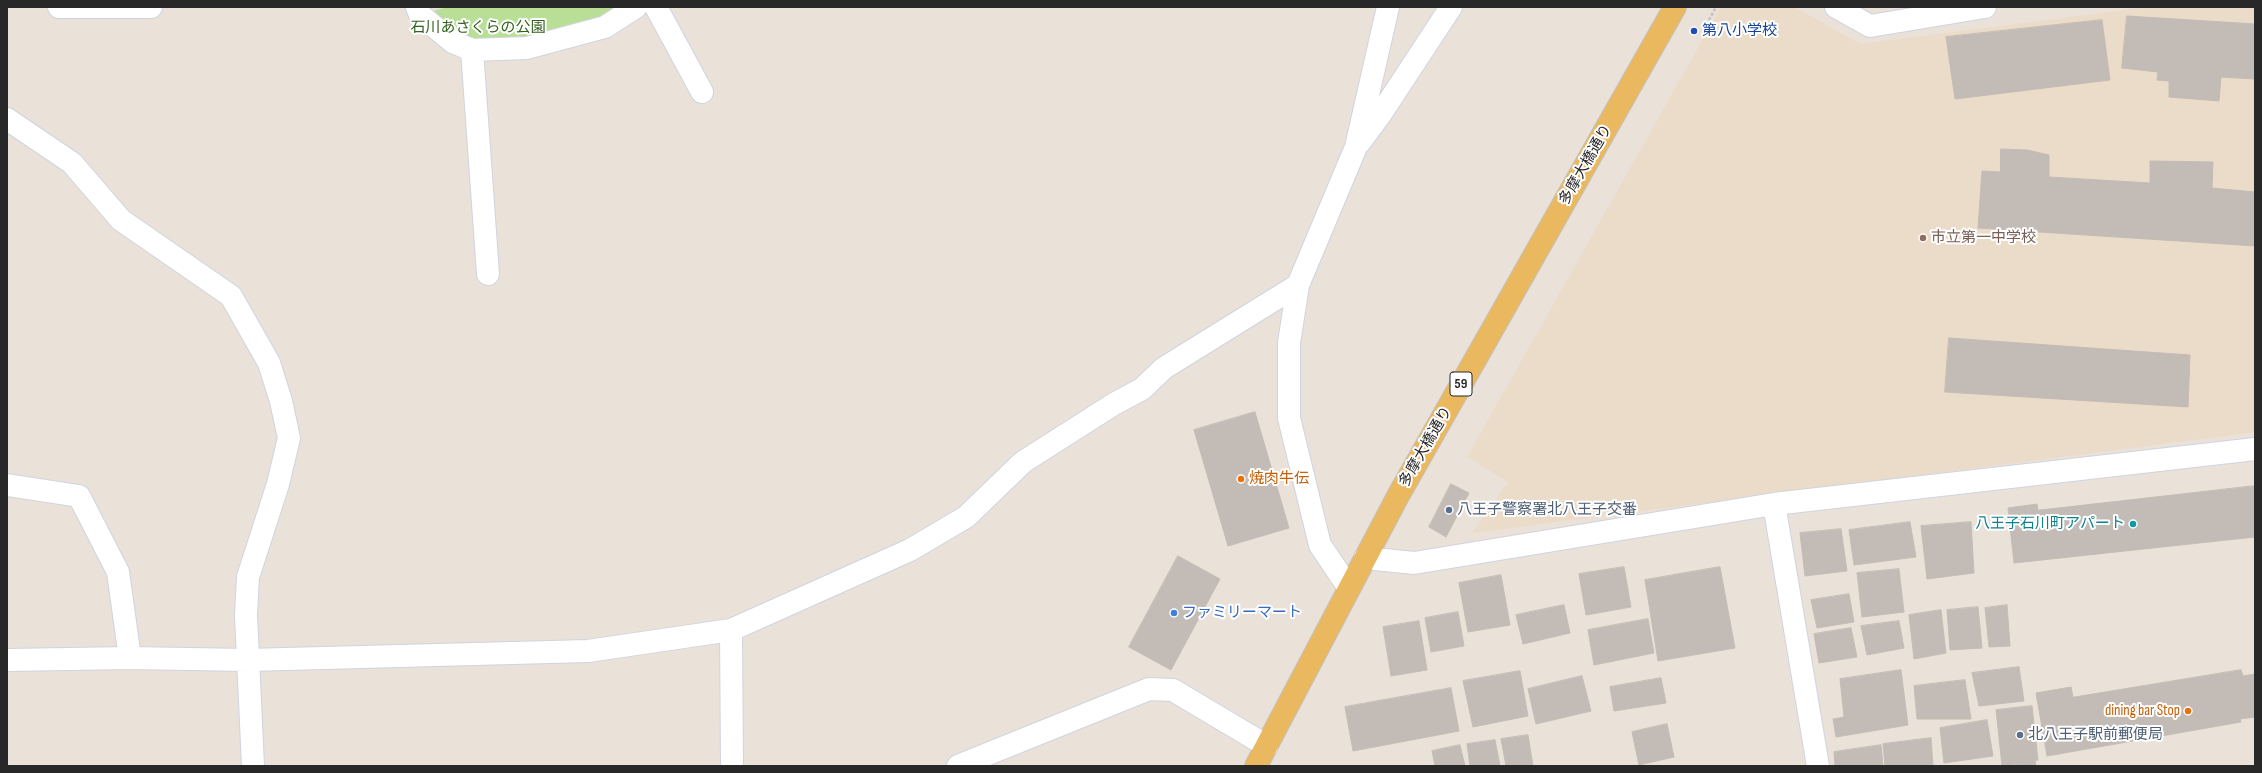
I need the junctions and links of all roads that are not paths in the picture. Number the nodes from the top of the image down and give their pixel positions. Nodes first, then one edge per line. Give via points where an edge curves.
1 (59, 7) edge
2 (151, 7) edge
3 (417, 7) edge
4 (636, 7) edge
5 (656, 7) edge
6 (1388, 7) edge
7 (1451, 7) edge
8 (1675, 7) edge
9 (1836, 7) edge
10 (1985, 7) edge
11 (472, 50) junction
12 (702, 92) dead end
13 (7, 119) edge
14 (1356, 147) junction
15 (488, 274) dead end
16 (1298, 285) junction
17 (2255, 449) edge
18 (7, 484) edge
19 (1774, 504) junction
20 (1365, 558) junction
21 (1350, 588) junction
22 (731, 630) junction
23 (130, 658) junction
24 (7, 660) edge
25 (248, 660) junction
26 (1267, 746) junction
27 (253, 766) edge
28 (732, 766) edge
29 (958, 766) edge
30 (1256, 766) edge
31 (1818, 766) edge

1 - 2 street
3 - 11 street via 420,15 453,42
4 - 11 street via 605,26 527,48
5 - 12 street
6 - 14 street
7 - 14 street
8 - 20 main road, 多摩大橋通り / 59
9 - 10 street via 1870,26
11 - 15 street
13 - 25 street via 72,164 121,220 231,296 269,363 281,401 288,438 278,484 248,577
14 - 16 street
16 - 21 street via 1288,343 1288,418 1320,544
16 - 22 street via 1164,368 1142,389 1023,462 966,517 917,547
17 - 19 street
18 - 23 street via 79,496 118,572
19 - 20 street via 1414,564
19 - 31 street
20 - 21 main road, 多摩大橋通り / 59
21 - 26 main road, 多摩大橋通り / 59
22 - 25 street via 588,651
22 - 28 street
23 - 24 street
23 - 25 street
25 - 27 street
26 - 29 street via 1173,690 1149,688
26 - 30 main road, 多摩大橋通り / 59

